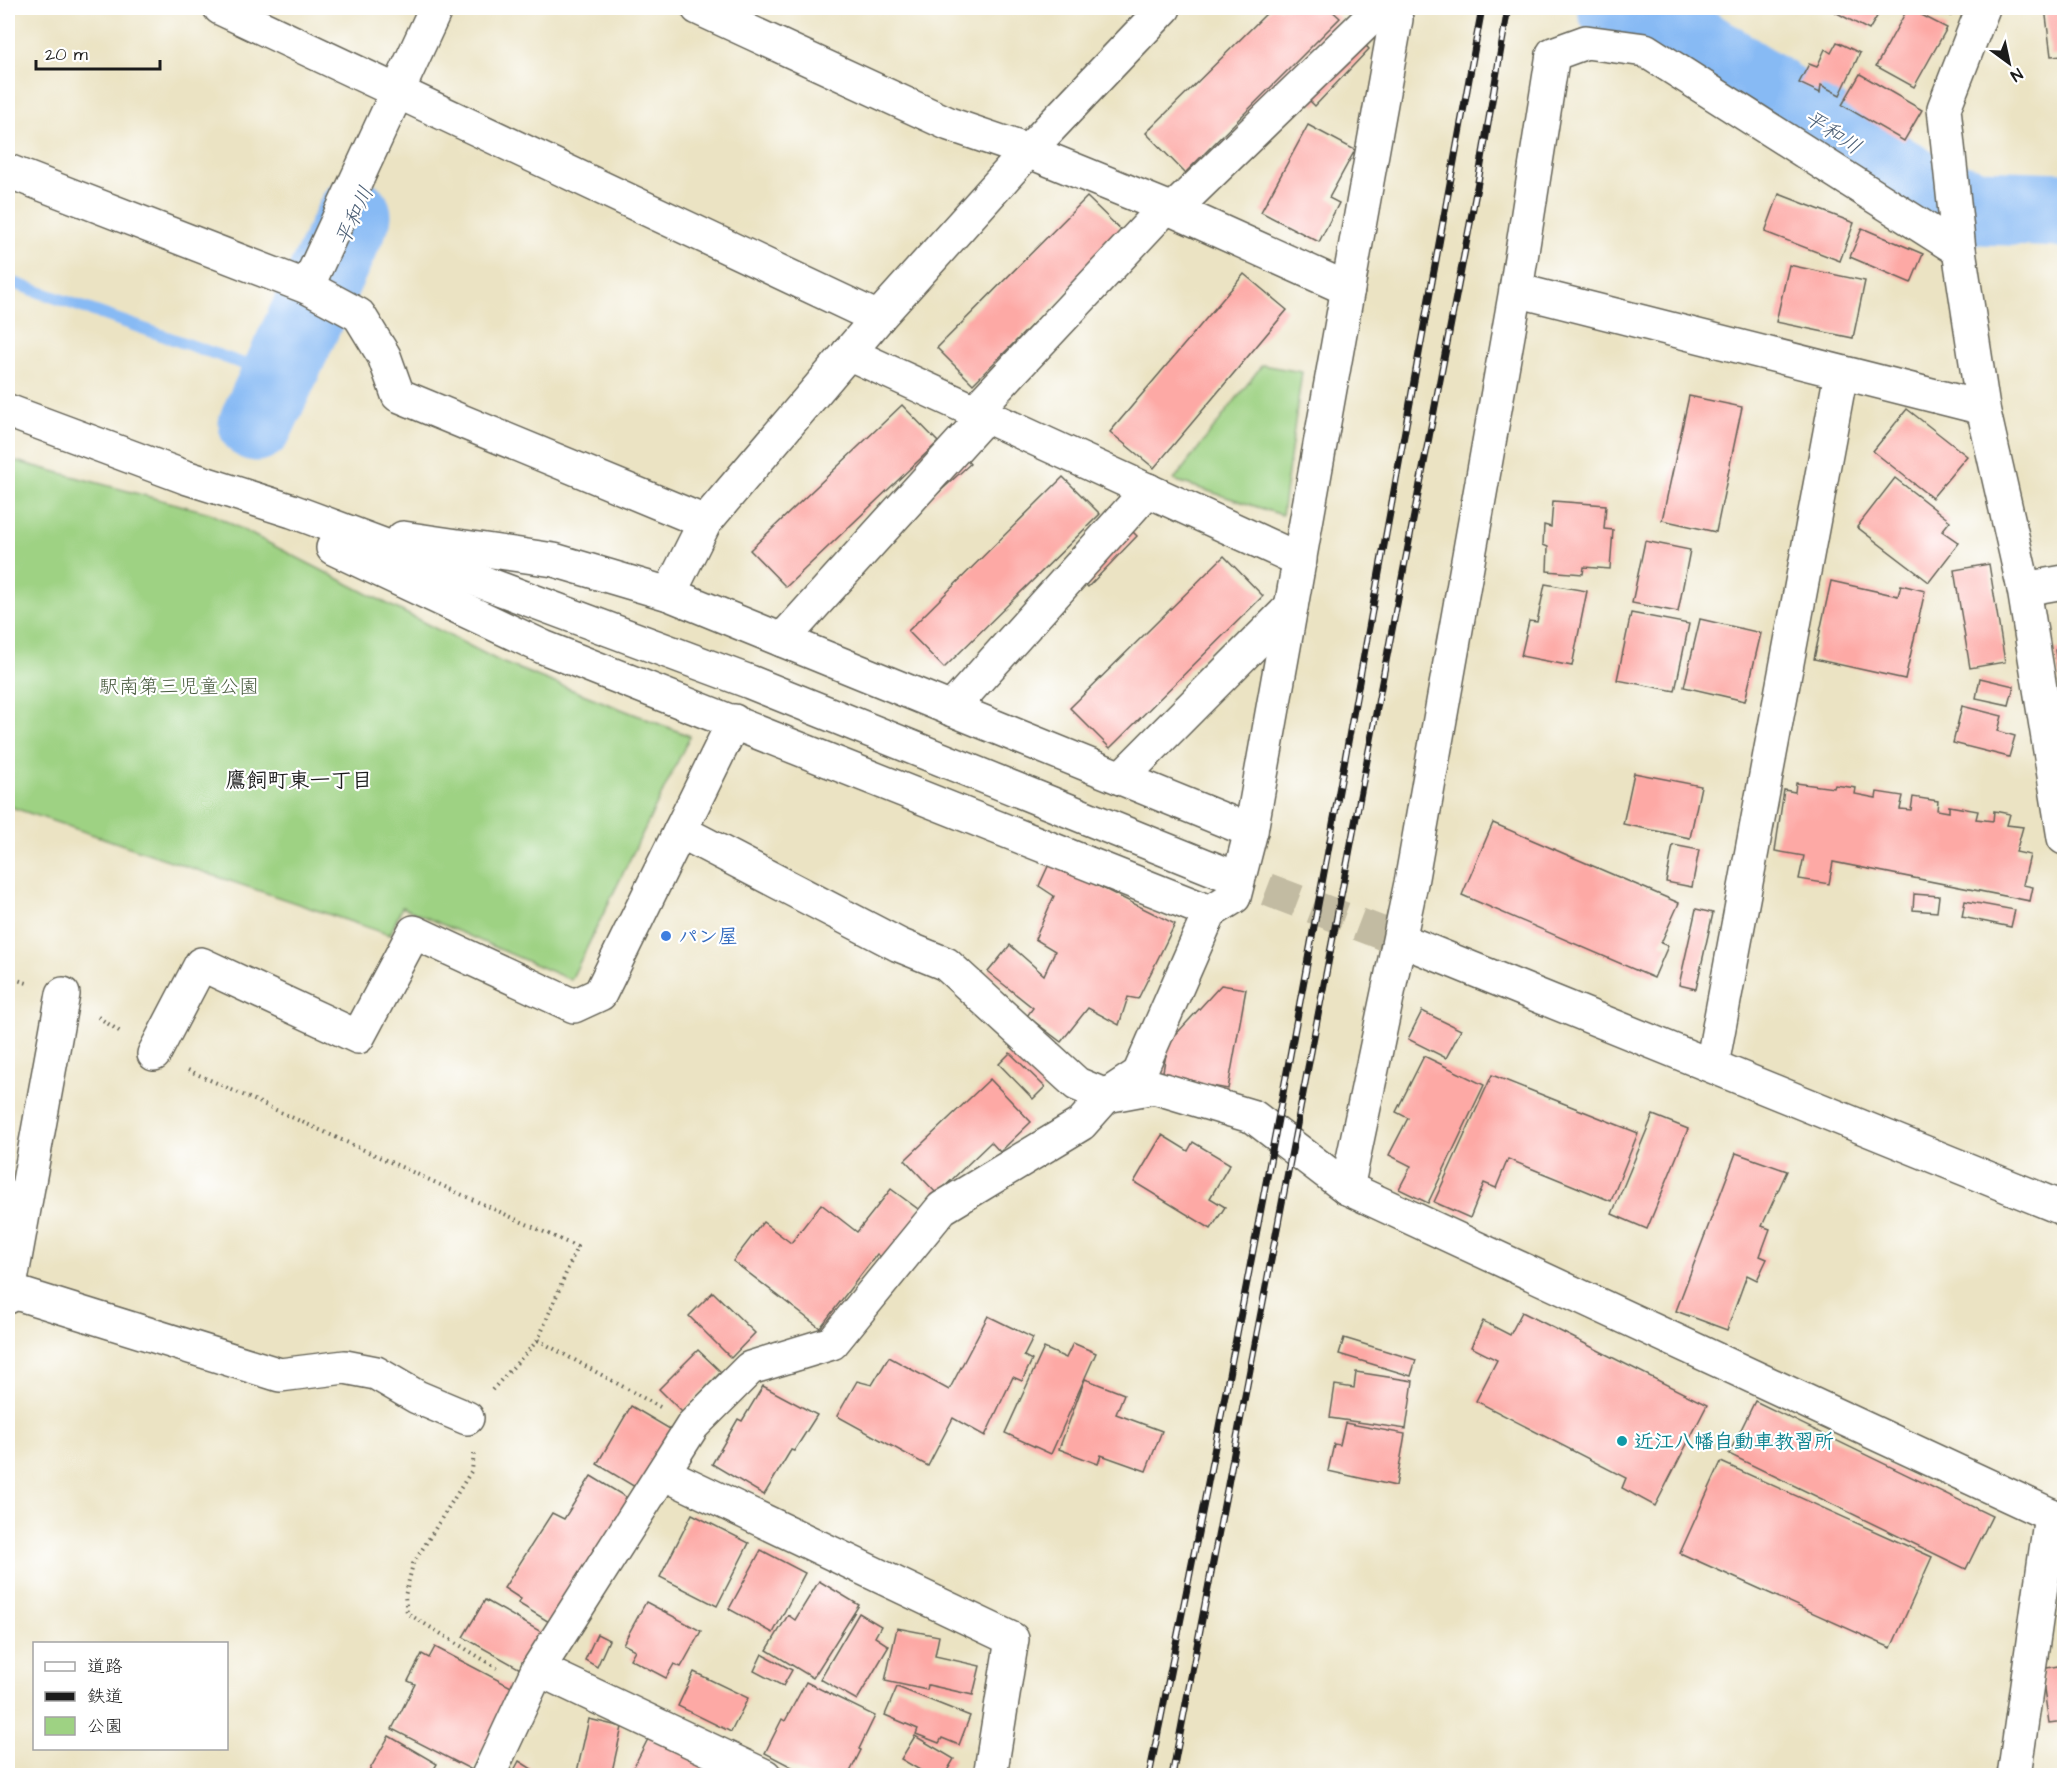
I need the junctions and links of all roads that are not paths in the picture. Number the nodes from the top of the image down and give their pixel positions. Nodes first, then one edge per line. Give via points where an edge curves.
1 (220, 8) edge
2 (435, 8) edge
3 (698, 8) edge
4 (1164, 8) edge
5 (1381, 8) edge
6 (1389, 8) edge
7 (1983, 8) edge
8 (397, 90) junction
9 (1028, 151) junction
10 (8, 171) edge
11 (1169, 208) junction
12 (1959, 250) junction
13 (306, 287) junction
14 (1348, 289) junction
15 (1516, 290) junction
16 (878, 318) junction
17 (848, 353) junction
18 (1840, 373) junction
19 (1983, 408) junction
20 (8, 411) edge
21 (980, 413) junction
22 (185, 477) junction
23 (1148, 490) junction
24 (705, 522) junction
25 (337, 529) junction
26 (1300, 560) junction
27 (2064, 582) edge
28 (2024, 589) junction
29 (669, 594) junction
30 (1291, 607) junction
31 (782, 640) junction
32 (951, 709) junction
33 (734, 721) junction
34 (1121, 778) junction
35 (680, 831) junction
36 (1251, 831) junction
37 (2064, 838) edge
38 (1221, 872) tunnel mouth
39 (1210, 912) junction
40 (1416, 946) tunnel mouth
41 (63, 994) road end
42 (154, 1054) road end
43 (1712, 1065) junction
44 (1106, 1095) junction
45 (1347, 1188) junction
46 (2064, 1209) edge
47 (9, 1294) edge
48 (467, 1418) road end
49 (663, 1473) junction
50 (2058, 1518) edge
51 (534, 1679) junction
52 (488, 1776) edge
53 (765, 1776) edge
54 (990, 1776) edge
55 (2014, 1776) edge

1 - 8 street
2 - 8 street
3 - 9 street via 949,124
4 - 9 street
5 - 11 street
6 - 14 street via 1396,19
7 - 12 street via 1944,108
8 - 13 street
8 - 16 street
9 - 11 street
9 - 16 street
10 - 13 street
11 - 14 street
11 - 21 street
12 - 15 street via 1645,50 1586,42 1552,54
12 - 19 street
13 - 24 street via 359,315 384,356 398,395
14 - 26 street
15 - 18 street
15 - 45 street via 1411,883
16 - 17 street
17 - 21 street
17 - 24 street
18 - 19 street
18 - 43 street
19 - 28 street
20 - 22 street
21 - 23 street
21 - 31 street
22 - 25 street
22 - 33 street via 543,647
23 - 26 street
23 - 32 street
24 - 29 street
25 - 29 street via 554,561
25 - 38 street via 750,682
26 - 30 street
27 - 28 street
28 - 37 street
29 - 31 street
30 - 34 street
30 - 36 street
31 - 32 street
32 - 34 street
33 - 35 street
33 - 39 street
34 - 36 street
35 - 42 street via 600,994 574,1006 414,932 358,1037 201,964
35 - 44 street via 899,945 945,963 1077,1084
36 - 39 street via 1234,897
39 - 44 street via 1139,1074
40 - 43 street
41 - 47 street
43 - 46 street
44 - 45 street via 1154,1087 1254,1117
44 - 49 street via 1081,1124 942,1208 832,1343 750,1368 693,1425
45 - 50 street
47 - 48 street via 280,1375 345,1367 376,1374
49 - 51 street
49 - 54 street via 1012,1639
50 - 55 street
51 - 52 street
51 - 53 street

